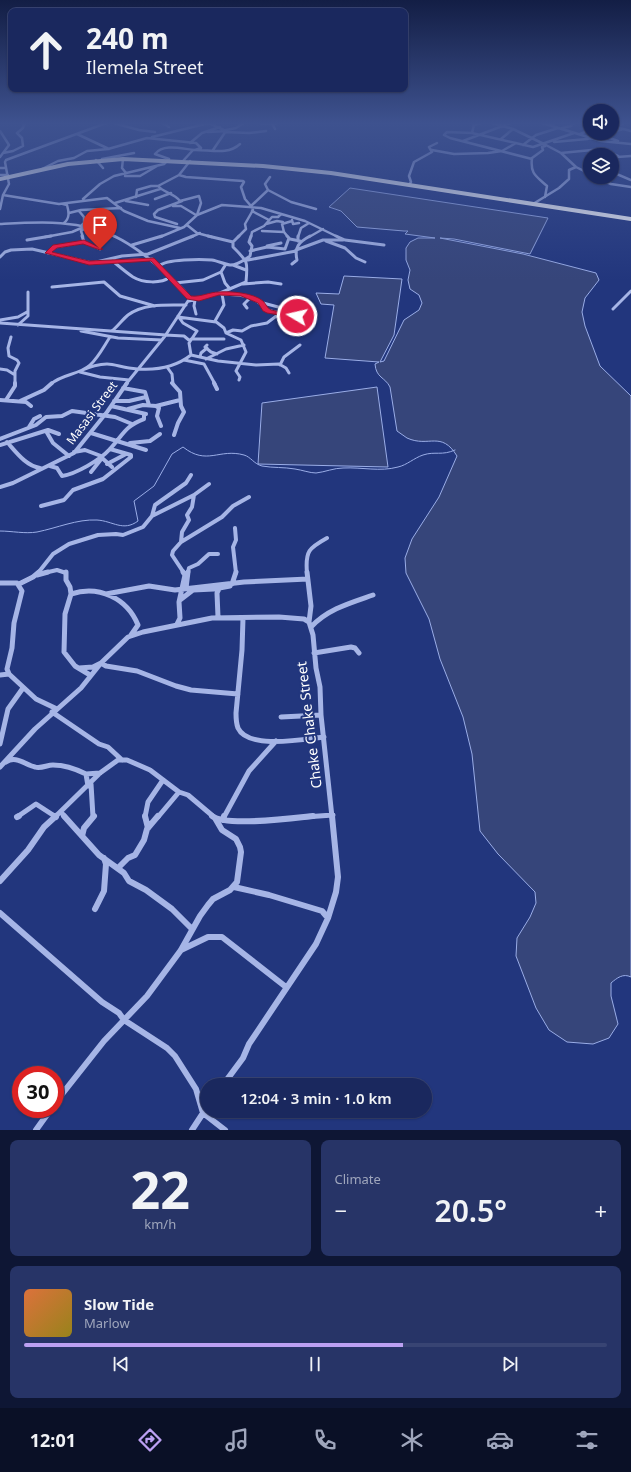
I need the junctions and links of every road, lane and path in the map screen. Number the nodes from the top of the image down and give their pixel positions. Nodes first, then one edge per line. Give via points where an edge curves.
1 (0, 175) edge
2 (14, 175) edge
3 (119, 175) edge
4 (145, 175) edge
5 (179, 175) joint
6 (339, 175) edge
7 (409, 175) edge
8 (535, 175) edge
9 (568, 175) edge
10 (619, 175) edge
11 (8, 176) junction
12 (270, 177) dead end
13 (113, 178) junction
14 (0, 179) edge
15 (631, 180) edge
16 (611, 184) edge
17 (409, 185) junction
18 (159, 187) junction
19 (631, 188) edge
20 (268, 190) junction
21 (171, 193) junction
22 (3, 196) junction
23 (136, 197) junction
24 (545, 197) junction
25 (110, 199) junction
26 (155, 199) dead end
27 (80, 201) junction
28 (122, 201) junction
29 (182, 201) junction
30 (115, 203) junction
31 (61, 204) junction
32 (533, 204) junction
33 (148, 205) dead end
34 (171, 206) junction
35 (252, 206) junction
36 (121, 208) junction
37 (0, 209) edge
38 (316, 209) dead end
39 (79, 211) junction
40 (252, 211) junction
41 (69, 213) junction
42 (281, 214) junction
43 (197, 215) junction
44 (295, 218) junction
45 (631, 219) edge
46 (269, 220) junction
47 (292, 221) junction
48 (300, 221) junction
49 (64, 223) junction
50 (309, 223) junction
51 (0, 224) edge
52 (266, 224) junction
53 (283, 224) junction
54 (186, 225) junction
55 (84, 226) junction
56 (303, 226) dead end
57 (179, 228) junction
58 (323, 230) junction
59 (262, 231) dead end
60 (284, 232) junction
61 (243, 233) junction
62 (200, 234) junction
63 (251, 234) junction
64 (239, 237) junction
65 (223, 238) junction
66 (289, 238) junction
67 (27, 240) dead end
68 (324, 240) junction
69 (345, 240) junction
70 (299, 241) junction
71 (84, 242) junction
72 (233, 242) junction
73 (280, 243) dead end
74 (132, 245) junction
75 (297, 245) junction
76 (384, 245) dead end
77 (262, 248) junction
78 (100, 249) dead end
79 (285, 249) junction
80 (296, 250) junction
81 (250, 251) junction
82 (48, 253) junction
83 (145, 254) junction
84 (278, 254) junction
85 (0, 257) edge
86 (114, 258) junction
87 (152, 259) junction
88 (246, 260) junction
89 (96, 262) junction
90 (115, 262) junction
91 (365, 262) dead end
92 (226, 264) junction
93 (292, 264) dead end
94 (233, 265) junction
95 (159, 266) junction
96 (246, 270) junction
97 (221, 272) junction
98 (170, 277) junction
99 (175, 283) junction
100 (243, 284) junction
101 (281, 284) dead end
102 (52, 287) dead end
103 (230, 288) junction
104 (631, 291) edge
105 (28, 292) dead end
106 (220, 294) junction
107 (251, 297) junction
108 (189, 299) junction
109 (197, 300) junction
110 (263, 303) junction
111 (186, 305) junction
112 (155, 306) junction
113 (246, 308) dead end
114 (613, 309) dead end
115 (28, 312) junction
116 (196, 314) dead end
117 (279, 314) junction
118 (287, 315) junction
119 (178, 316) junction
120 (304, 316) dead end
121 (0, 320) edge
122 (216, 322) junction
123 (0, 323) edge
124 (18, 325) junction
125 (78, 329) junction
126 (111, 333) junction
127 (226, 333) junction
128 (195, 334) junction
129 (166, 335) junction
130 (11, 337) dead end
131 (202, 338) junction
132 (162, 340) junction
133 (191, 340) junction
134 (244, 344) junction
135 (300, 345) dead end
136 (217, 354) junction
137 (191, 355) junction
138 (200, 357) junction
139 (206, 359) junction
140 (184, 360) junction
141 (239, 363) junction
142 (280, 365) junction
143 (167, 368) junction
144 (0, 369) edge
145 (137, 370) junction
146 (78, 372) junction
147 (289, 373) dead end
148 (15, 375) junction
149 (130, 378) junction
150 (239, 380) dead end
151 (123, 388) junction
152 (217, 389) dead end
153 (146, 397) junction
154 (0, 400) edge
155 (6, 400) junction
156 (180, 400) junction
157 (20, 401) junction
158 (114, 401) junction
159 (148, 405) junction
160 (31, 406) dead end
161 (111, 406) junction
162 (156, 406) junction
163 (128, 409) junction
164 (104, 415) junction
165 (40, 416) dead end
166 (132, 424) junction
167 (161, 426) dead end
168 (29, 428) junction
169 (46, 431) junction
170 (91, 433) junction
171 (59, 434) dead end
172 (160, 434) dead end
173 (174, 435) dead end
174 (0, 439) edge
175 (117, 440) junction
176 (7, 442) junction
177 (127, 443) junction
178 (142, 443) junction
179 (0, 445) edge
180 (138, 448) junction
181 (110, 449) junction
182 (146, 450) dead end
183 (74, 452) junction
184 (126, 454) junction
185 (69, 456) junction
186 (131, 456) junction
187 (101, 457) junction
188 (107, 464) junction
189 (46, 466) junction
190 (112, 467) dead end
191 (41, 468) junction
192 (91, 472) dead end
193 (191, 475) dead end
194 (209, 484) dead end
195 (0, 488) edge
196 (194, 495) junction
197 (249, 497) dead end
198 (41, 506) dead end
199 (152, 516) junction
200 (235, 528) dead end
201 (327, 538) dead end
202 (181, 542) junction
203 (218, 554) dead end
204 (35, 576) junction
205 (186, 576) junction
206 (308, 579) junction
207 (241, 582) junction
208 (0, 583) edge
209 (19, 584) junction
210 (232, 584) junction
211 (184, 588) junction
212 (218, 589) junction
213 (71, 594) junction
214 (106, 594) junction
215 (373, 595) dead end
216 (179, 602) junction
217 (180, 615) junction
218 (218, 617) junction
219 (243, 618) junction
220 (192, 621) junction
221 (177, 624) junction
222 (310, 624) junction
223 (128, 637) junction
224 (314, 653) junction
225 (359, 653) dead end
226 (101, 663) junction
227 (79, 668) junction
228 (8, 674) junction
229 (0, 675) edge
230 (90, 675) junction
231 (22, 688) junction
232 (238, 694) junction
233 (55, 711) junction
234 (321, 715) junction
235 (281, 717) dead end
236 (324, 737) junction
237 (276, 741) junction
238 (0, 744) edge
239 (122, 760) junction
240 (2, 765) edge
241 (100, 773) junction
242 (86, 774) junction
243 (163, 780) junction
244 (89, 785) junction
245 (179, 792) junction
246 (58, 815) junction
247 (333, 815) junction
248 (17, 817) dead end
249 (215, 818) junction
250 (223, 820) junction
251 (148, 828) junction
252 (82, 836) junction
253 (104, 858) junction
254 (118, 868) junction
255 (0, 880) edge
256 (234, 887) junction
257 (95, 909) dead end
258 (0, 913) edge
259 (328, 918) junction
260 (192, 930) junction
261 (181, 950) junction
262 (286, 987) junction
263 (124, 1020) junction
264 (228, 1078) edge
265 (64, 1092) edge
266 (200, 1098) edge
267 (45, 1118) edge
268 (200, 1118) edge
269 (213, 1118) edge
270 (36, 1130) edge
271 (192, 1130) edge
272 (225, 1130) edge

1 - 11 street
2 - 11 highway
3 - 13 street
4 - 13 street via 135,178
5 - 18 street
5 - 35 street via 244,182 241,187 244,198
6 - 17 highway
7 - 17 street
8 - 24 street via 547,186
9 - 24 street via 568,180
10 - 15 street
11 - 14 highway
11 - 22 street via 9,184
12 - 20 street via 266,184
13 - 27 street via 98,186
16 - 19 street
17 - 32 highway
18 - 21 street
18 - 23 street
18 - 23 street via 151,186 137,190
20 - 35 street
20 - 38 street via 291,202
21 - 26 street
21 - 29 street
22 - 31 street
22 - 37 street
23 - 28 street
24 - 32 street
25 - 27 street
25 - 28 street
25 - 30 street
27 - 31 street
28 - 30 street
28 - 33 street
29 - 34 street
29 - 43 street via 200,197
30 - 36 street
31 - 41 street via 67,205
32 - 45 highway
34 - 43 street via 181,206
34 - 57 street via 158,210 154,216 179,225
35 - 40 street
35 - 42 street
35 - 43 street via 222,205
36 - 39 street
36 - 57 street via 151,223
39 - 41 street
39 - 55 street via 84,217
40 - 46 street
40 - 61 street
41 - 49 street via 69,218
42 - 44 street
42 - 46 street
43 - 54 street
44 - 47 street
44 - 48 street
46 - 52 street
47 - 48 street via 293,224
47 - 53 street
48 - 50 street
48 - 56 street
49 - 51 street
49 - 55 street
50 - 58 street
50 - 70 street via 301,228 298,234
52 - 53 street via 279,221
52 - 63 street
53 - 60 street
54 - 57 street
54 - 62 street
55 - 67 street via 72,232
55 - 71 street via 85,228 80,231
55 - 74 street via 111,234
57 - 74 street via 152,240
58 - 69 street
58 - 70 street
59 - 60 street
60 - 66 street
61 - 63 street
61 - 64 street
62 - 65 street
62 - 83 street
63 - 81 street
64 - 65 street
64 - 72 street
65 - 72 street
66 - 70 street
66 - 79 street
68 - 69 street
68 - 80 street
68 - 91 street via 347,249 356,258
69 - 76 street via 349,243
70 - 75 street
71 - 78 street
71 - 82 street via 55,246
72 - 88 street via 233,247
73 - 77 street
74 - 83 street
75 - 79 street
75 - 80 street
77 - 79 street
77 - 81 street
79 - 84 street
80 - 84 street
80 - 93 street via 297,260
81 - 88 street via 250,256
82 - 85 street via 19,249 7,251
82 - 89 street via 86,263
83 - 86 street
83 - 87 street
84 - 88 street
86 - 89 street
86 - 90 street
87 - 90 street
87 - 95 street
88 - 94 street
88 - 96 street
89 - 90 street
90 - 98 street via 132,277 146,281 159,282
92 - 94 street
92 - 95 street via 214,260 180,260 164,262
92 - 97 street
94 - 96 street
95 - 98 street
96 - 100 street via 247,278
97 - 99 street via 204,280
97 - 103 street
98 - 99 street
99 - 108 street
100 - 101 street
100 - 103 street
102 - 112 street via 104,282 122,296
103 - 106 street
104 - 114 street
105 - 115 street
106 - 107 street
106 - 109 street
106 - 122 street via 224,305
107 - 110 street
107 - 113 street via 244,304
108 - 109 street
108 - 111 street, Masasi Street
109 - 116 street via 194,306
110 - 117 street via 267,311
110 - 118 street via 284,308
111 - 112 street
111 - 119 street, Masasi Street
112 - 126 street via 132,313
115 - 121 street via 18,317
115 - 124 street via 27,318
117 - 118 street
117 - 127 street via 268,323
118 - 120 street
119 - 122 street
119 - 128 street via 183,323 197,330
119 - 129 street, Masasi Street
122 - 127 street
123 - 124 street
124 - 125 street
125 - 126 street
125 - 126 street via 84,332
126 - 129 street
126 - 132 street
126 - 146 street via 90,365
127 - 131 street via 225,340
127 - 134 street
128 - 131 street
128 - 133 street
129 - 132 street, Masasi Street
129 - 133 street via 184,336
130 - 148 street via 9,356 19,363
131 - 133 street
132 - 145 street, Masasi Street
133 - 137 street
134 - 136 street
134 - 141 street via 246,352
135 - 142 street via 284,357
136 - 138 street via 207,347
136 - 139 street
137 - 138 street
137 - 140 street
138 - 139 street
139 - 141 street
140 - 143 street
140 - 152 street via 204,364
141 - 142 street
141 - 150 street via 236,371
142 - 147 street
143 - 145 street
143 - 156 street via 172,374 172,383 180,392
144 - 148 street
145 - 146 street via 101,364
145 - 149 street, Masasi Street
146 - 149 street via 100,377
146 - 157 street via 56,379 44,390
148 - 155 street via 15,386
149 - 151 street, Masasi Street
151 - 153 street via 144,392
151 - 158 street, Masasi Street
153 - 158 street via 129,402
153 - 159 street
154 - 155 street
155 - 157 street
156 - 162 street
156 - 173 street via 184,412 178,419
157 - 160 street
158 - 161 street, Masasi Street
159 - 162 street
159 - 163 street
161 - 163 street
161 - 164 street, Masasi Street
162 - 167 street via 159,408 157,416
163 - 166 street via 145,414 142,420
164 - 166 street
164 - 168 street via 72,411 62,416 46,417
164 - 170 street, Masasi Street
165 - 168 street via 34,419
166 - 175 street
168 - 174 street
169 - 171 street
169 - 176 street
169 - 185 street via 53,443
170 - 175 street
170 - 183 street, Masasi Street
172 - 178 street via 153,440
175 - 177 street
175 - 181 street
176 - 179 street
176 - 191 street via 14,452 33,467
177 - 178 street
177 - 180 street
178 - 180 street
180 - 182 street
180 - 186 street
181 - 184 street
181 - 187 street
183 - 185 street, Masasi Street
183 - 187 street via 85,450
184 - 186 street
184 - 188 street
185 - 189 street, Masasi Street
186 - 198 street via 103,479 73,490 64,500
187 - 188 street
187 - 189 street via 66,477 62,476 56,466
187 - 192 street
188 - 190 street
189 - 191 street, Masasi Street
191 - 195 street, Masasi Street
193 - 199 street via 186,483 155,505
194 - 196 street
196 - 199 street
196 - 202 street
197 - 202 street
199 - 204 street via 143,527 126,535 98,535 62,548 51,556
200 - 210 street via 236,540 233,547 236,575
201 - 206 street, Chake Chake Street via 309,549
202 - 205 street via 172,555
203 - 205 street via 209,554 189,568
204 - 209 street
204 - 213 street via 54,571 66,572
205 - 211 street
206 - 207 street
206 - 222 street, Chake Chake Street
207 - 210 street
207 - 212 street
208 - 209 street
209 - 228 street via 22,591 14,623
210 - 211 street
211 - 214 street via 172,590 149,586
211 - 216 street
212 - 216 street via 193,590
212 - 218 street
213 - 214 street via 86,591
213 - 227 street via 65,614 64,649 66,657
214 - 223 street via 124,603 135,616 137,627
215 - 222 street via 330,612
216 - 217 street
217 - 220 street
217 - 221 street
218 - 219 street
218 - 220 street
219 - 222 street via 299,618
219 - 232 street
220 - 221 street
221 - 223 street
222 - 224 street, Chake Chake Street
223 - 226 street
224 - 225 street via 351,647
224 - 234 street, Chake Chake Street via 320,687
226 - 227 street via 93,668
226 - 230 street
226 - 232 street via 137,671 187,689
227 - 230 street via 84,674
228 - 229 street
228 - 231 street
230 - 233 street
231 - 233 street
231 - 238 street via 8,709
232 - 237 street via 236,720 242,733 255,740
233 - 239 street via 99,744 108,747
233 - 240 street
234 - 235 street
234 - 236 street, Chake Chake Street
236 - 237 street
236 - 247 street, Chake Chake Street
237 - 250 street via 255,762
239 - 241 street via 115,761
239 - 243 street via 143,767
240 - 242 street via 16,759 36,768 53,765 73,768
241 - 242 street
241 - 244 street
242 - 244 street
243 - 245 street
243 - 251 street via 144,810
244 - 246 street
244 - 252 street via 94,816 84,828
245 - 249 street via 188,795
245 - 251 street
246 - 248 street via 36,804
246 - 252 street
246 - 255 street via 44,827 28,850
247 - 250 street via 273,821
247 - 259 street, Chake Chake Street via 338,877 336,894
249 - 250 street
249 - 256 street via 222,830 236,839 240,847 239,874
251 - 254 street via 135,855
252 - 253 street
253 - 254 street
253 - 257 street via 104,891
254 - 260 street via 129,881 153,894 172,909
256 - 259 street via 322,911
256 - 260 street via 214,899
258 - 263 street via 102,1002 119,1013
259 - 262 street, Chake Chake Street via 316,944
260 - 261 street
261 - 262 street via 208,937 222,937
261 - 263 street
262 - 264 street, Chake Chake Street
263 - 265 street
263 - 266 street via 175,1056
267 - 270 street
268 - 271 street
269 - 272 street

